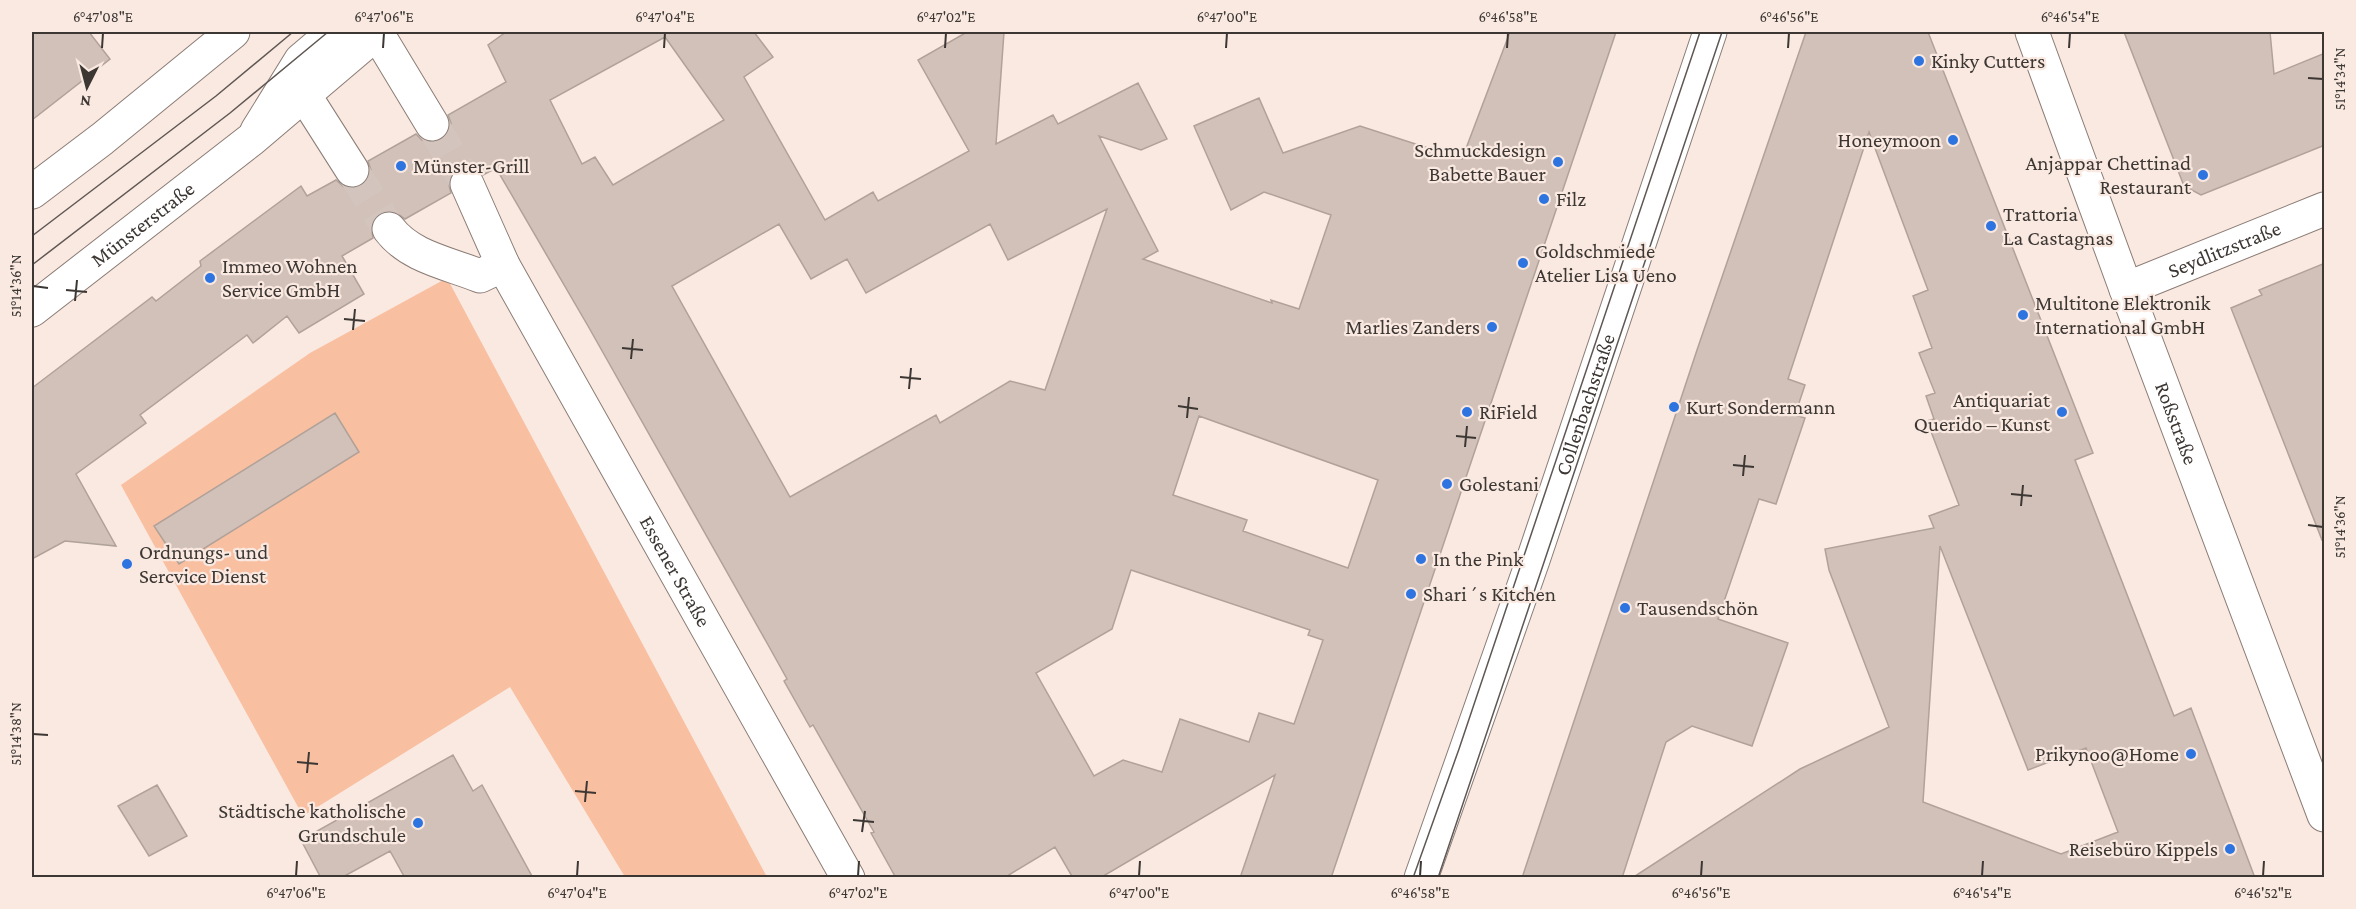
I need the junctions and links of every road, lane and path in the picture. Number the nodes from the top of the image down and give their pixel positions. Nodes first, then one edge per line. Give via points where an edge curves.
1 (233, 32) edge
2 (334, 32) edge
3 (378, 32) edge
4 (1710, 32) edge
5 (2032, 32) edge
6 (303, 93) junction
7 (432, 124) tunnel mouth
8 (252, 139) junction
9 (352, 170) tunnel mouth
10 (467, 184) tunnel mouth
11 (32, 192) edge
12 (2325, 209) edge
13 (388, 229) tunnel mouth
14 (503, 265) junction
15 (2126, 289) junction
16 (32, 310) edge
17 (2325, 815) edge
18 (848, 878) edge
19 (1421, 878) edge

1 - 11 street
2 - 8 street, Münsterstraße via 301,60
3 - 6 street, Münsterstraße
3 - 7 street
4 - 19 street, Collenbachstraße via 1533,560
5 - 15 street, Roßstraße
6 - 8 street, Münsterstraße
6 - 9 street
8 - 16 street, Münsterstraße
10 - 14 street, Essener Straße
12 - 15 street, Seydlitzstraße
13 - 14 street via 399,242 420,254 480,276
14 - 18 street, Essener Straße
15 - 17 street, Roßstraße

